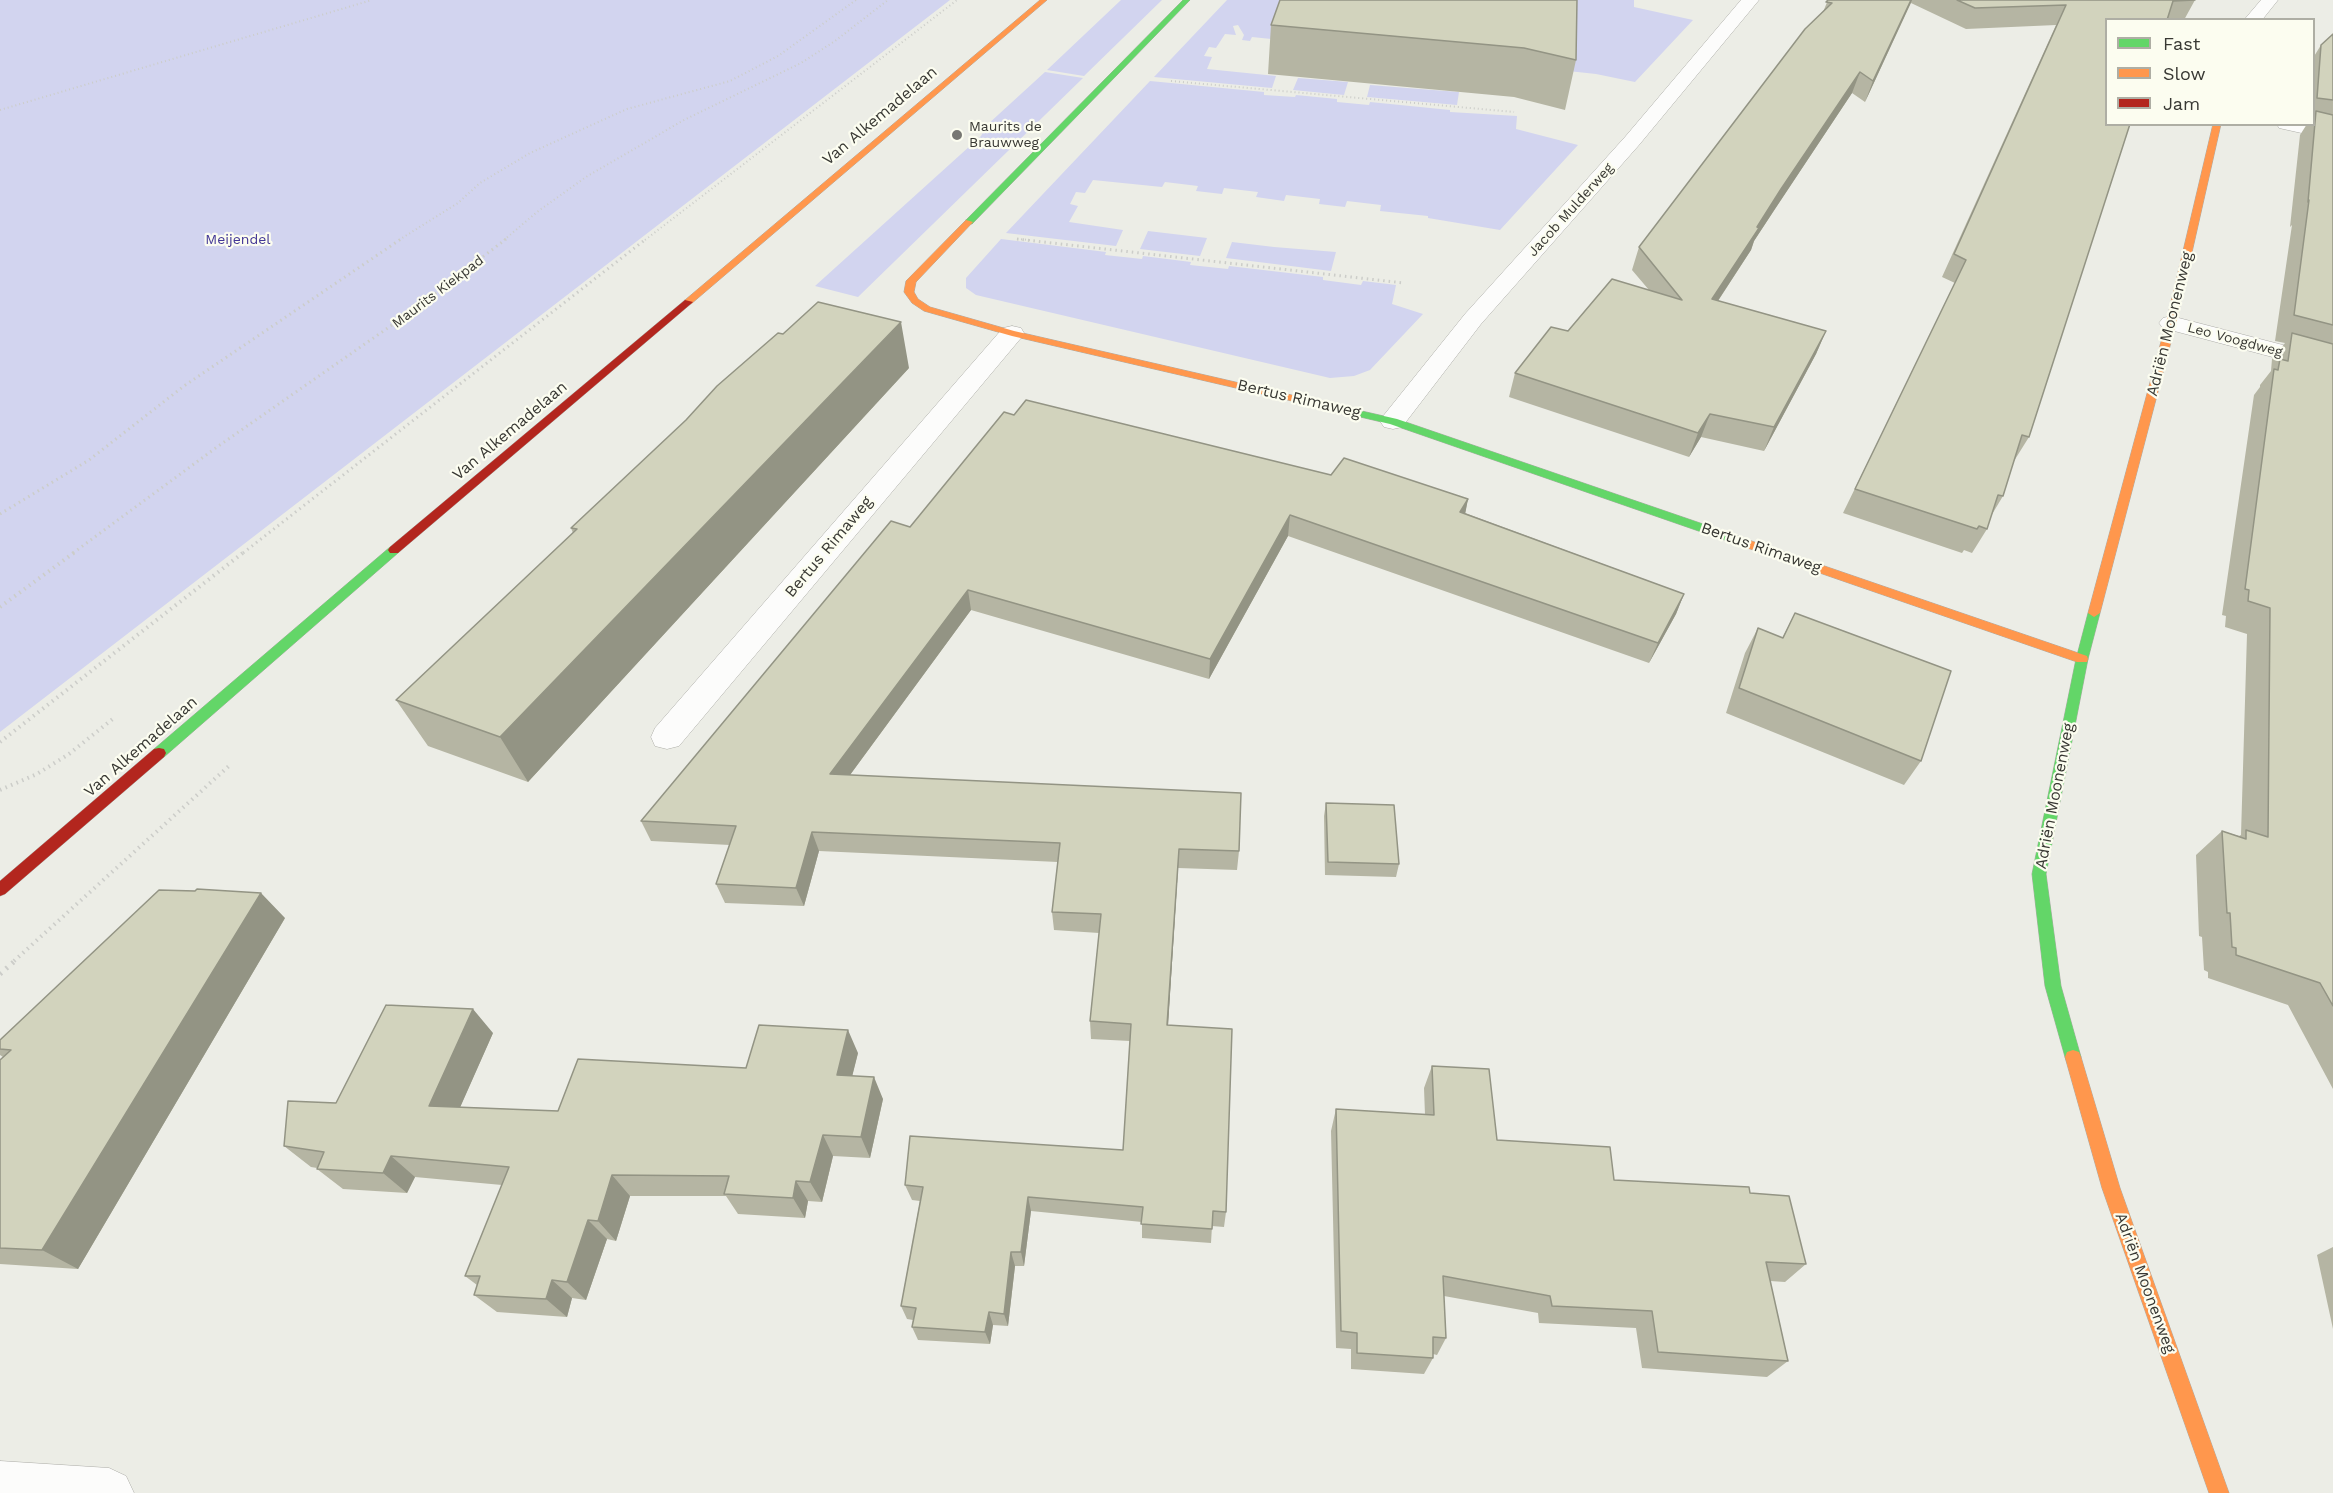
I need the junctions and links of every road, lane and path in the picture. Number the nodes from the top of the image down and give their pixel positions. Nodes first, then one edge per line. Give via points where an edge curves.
1 (372, 0) edge
2 (856, 0) edge
3 (888, 0) edge
4 (957, 0) edge
5 (1044, 0) edge
6 (1187, 0) edge
7 (1751, 0) edge
8 (2270, 0) edge
9 (2254, 18) edge
10 (1168, 81) dead end
11 (0, 110) edge
12 (1514, 112) edge
13 (2217, 126) edge
14 (2295, 126) edge
15 (2333, 134) edge
16 (1006, 238) dead end
17 (1404, 283) dead end
18 (2171, 323) junction
19 (1012, 333) junction
20 (2333, 366) edge
21 (1393, 421) junction
22 (0, 514) edge
23 (0, 607) edge
24 (2082, 659) junction
25 (667, 737) dead end
26 (0, 742) edge
27 (0, 890) edge
28 (0, 1485) edge
29 (109, 1493) edge
30 (2219, 1493) edge

1 - 11 path
2 - 22 path via 778,56 730,81 627,109 505,167 458,203 184,386 89,460
3 - 23 path, Maurits Kiekpad via 801,63 684,120 568,189 415,309 217,447
4 - 26 path
5 - 27 street, Van Alkemadelaan via 420,528
6 - 19 street via 911,281 909,292 915,302 927,309
7 - 21 street, Jacob Mulderweg via 1473,319
8 - 9 street
10 - 12 path
13 - 18 street, Adriën Moonenweg
14 - 15 street
16 - 17 path
18 - 20 street, Leo Voogdweg
18 - 24 street, Adriën Moonenweg
19 - 21 street, Bertus Rimaweg
19 - 25 street, Bertus Rimaweg
21 - 24 street, Bertus Rimaweg
24 - 30 street, Adriën Moonenweg via 2039,874 2053,986 2111,1188
28 - 29 street

